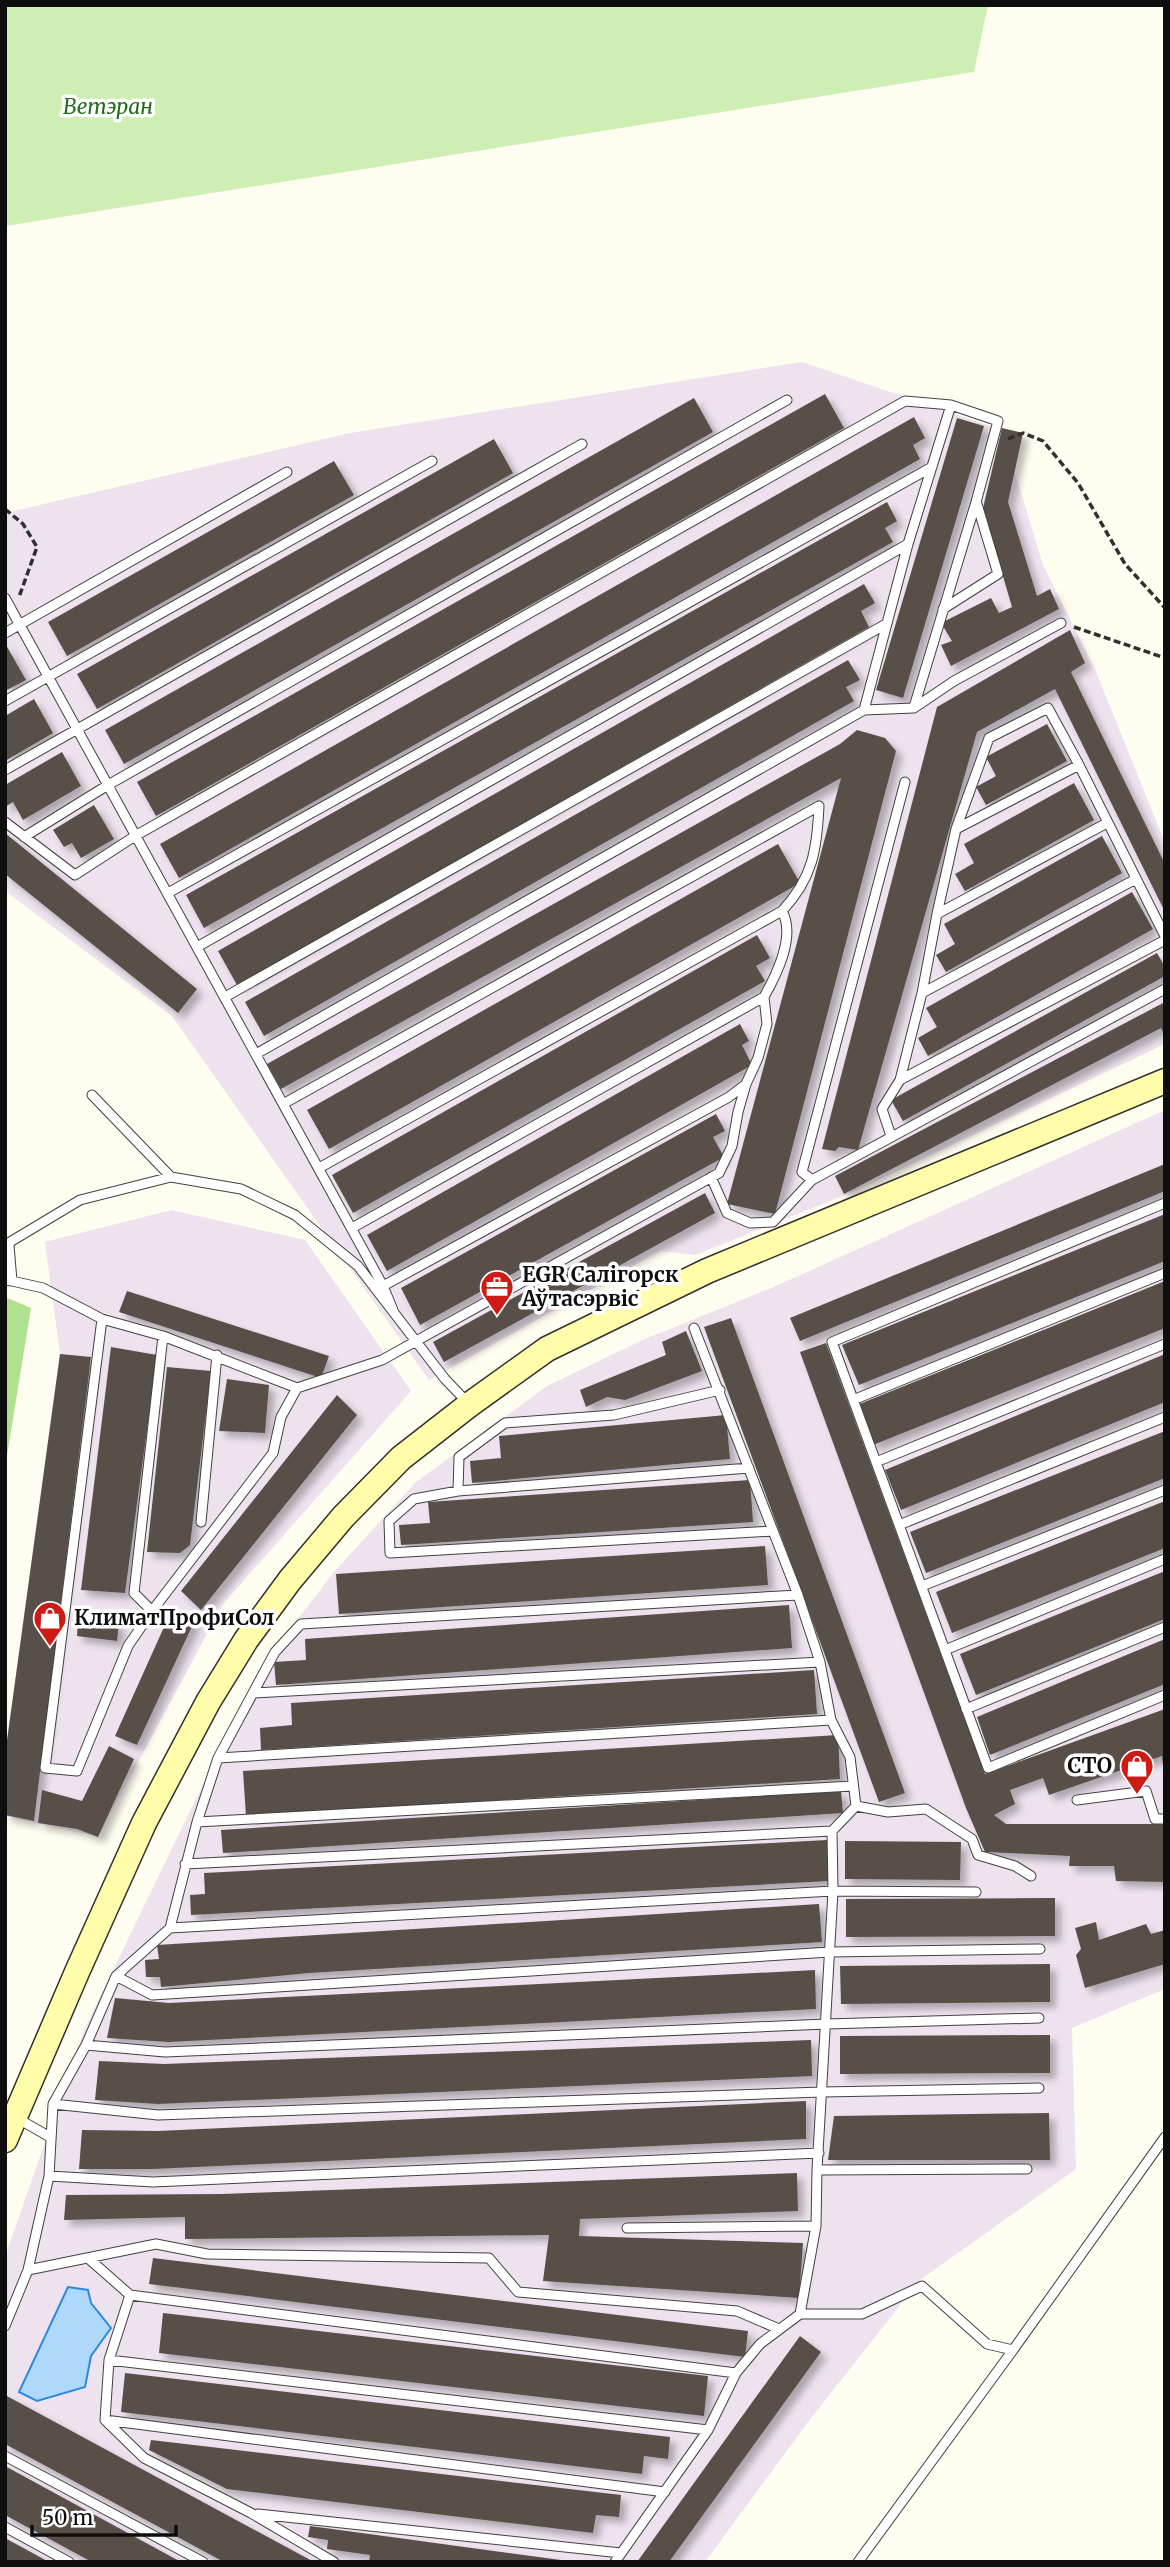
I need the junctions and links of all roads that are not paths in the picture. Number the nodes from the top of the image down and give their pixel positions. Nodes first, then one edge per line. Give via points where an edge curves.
1 (787, 400) dead end
2 (951, 405) junction
3 (582, 444) dead end
4 (432, 461) dead end
5 (932, 467) junction
6 (287, 472) dead end
7 (976, 502) junction
8 (908, 544) junction
9 (5, 598) edge
10 (943, 609) junction
11 (1061, 622) road end
12 (886, 624) junction
13 (20, 625) junction
14 (5, 633) edge
15 (49, 677) junction
16 (5, 701) edge
17 (914, 708) junction
18 (864, 710) junction
19 (77, 730) junction
20 (1079, 765) junction
21 (5, 770) edge
22 (905, 782) dead end
23 (108, 785) junction
24 (5, 822) edge
25 (1107, 823) junction
26 (956, 829) junction
27 (135, 836) junction
28 (24, 837) junction
29 (1136, 879) junction
30 (168, 893) junction
31 (782, 911) junction
32 (937, 914) junction
33 (1165, 938) edge
34 (197, 947) junction
35 (1165, 989) edge
36 (922, 993) junction
37 (225, 997) junction
38 (764, 997) junction
39 (256, 1054) junction
40 (900, 1080) junction
41 (1165, 1081) edge
42 (746, 1084) junction
43 (92, 1095) dead end
44 (283, 1104) junction
45 (891, 1136) junction
46 (319, 1168) junction
47 (171, 1177) junction
48 (711, 1177) junction
49 (812, 1180) junction
50 (1165, 1203) edge
51 (352, 1228) junction
52 (7, 1245) edge
53 (1165, 1273) edge
54 (9, 1280) edge
55 (383, 1286) junction
56 (393, 1310) junction
57 (102, 1319) junction
58 (694, 1328) dead end
59 (163, 1336) junction
60 (417, 1342) junction
61 (1165, 1344) edge
62 (217, 1355) junction
63 (297, 1388) junction
64 (720, 1390) junction
65 (853, 1400) junction
66 (469, 1405) junction
67 (1165, 1417) edge
68 (876, 1462) junction
69 (749, 1468) junction
70 (1165, 1490) edge
71 (458, 1491) junction
72 (201, 1522) dead end
73 (899, 1525) junction
74 (773, 1531) junction
75 (1165, 1559) edge
76 (922, 1586) junction
77 (797, 1595) junction
78 (152, 1611) junction
79 (1165, 1627) edge
80 (945, 1650) junction
81 (820, 1661) junction
82 (254, 1693) junction
83 (1165, 1695) edge
84 (966, 1709) junction
85 (831, 1720) junction
86 (218, 1758) junction
87 (853, 1786) junction
88 (1077, 1800) dead end
89 (856, 1806) junction
90 (1165, 1819) edge
91 (197, 1822) junction
92 (832, 1830) junction
93 (185, 1864) junction
94 (1031, 1876) dead end
95 (833, 1891) junction
96 (976, 1892) dead end
97 (170, 1928) junction
98 (1040, 1949) dead end
99 (830, 1952) junction
100 (116, 1976) junction
101 (1040, 2018) dead end
102 (826, 2024) junction
103 (86, 2045) junction
104 (1039, 2088) dead end
105 (822, 2092) junction
106 (53, 2104) junction
107 (14, 2117) junction
108 (50, 2137) junction
109 (1165, 2137) edge
110 (5, 2140) edge
111 (818, 2153) junction
112 (1027, 2169) dead end
113 (817, 2170) junction
114 (49, 2176) junction
115 (816, 2225) junction
116 (627, 2228) dead end
117 (88, 2258) junction
118 (28, 2270) junction
119 (131, 2295) junction
120 (800, 2314) junction
121 (5, 2326) edge
122 (779, 2329) junction
123 (1013, 2350) junction
124 (109, 2360) junction
125 (736, 2373) junction
126 (105, 2420) junction
127 (708, 2430) junction
128 (5, 2456) edge
129 (665, 2491) junction
130 (251, 2513) junction
131 (5, 2527) edge
132 (621, 2553) junction
133 (69, 2562) edge
134 (203, 2562) edge
135 (334, 2562) edge
136 (615, 2562) edge
137 (858, 2562) edge

1 - 23 lane
2 - 5 lane
2 - 7 lane via 998,421
2 - 27 lane via 905,401
3 - 19 lane
4 - 15 lane
5 - 8 lane
5 - 30 lane
6 - 13 lane
7 - 10 lane
7 - 10 lane via 998,574
8 - 12 lane
8 - 34 lane
9 - 13 lane
10 - 17 lane
11 - 17 lane
12 - 18 lane
12 - 37 lane
13 - 14 lane
13 - 15 lane
15 - 16 lane
15 - 19 lane
17 - 18 lane
18 - 39 lane
19 - 21 lane
19 - 23 lane
20 - 25 lane
20 - 26 lane
20 - 26 lane via 1048,708 989,738
22 - 49 lane via 802,1172
23 - 27 lane
23 - 28 lane
24 - 28 lane
25 - 29 lane
25 - 32 lane
26 - 32 lane
27 - 28 lane via 75,875
27 - 30 lane
29 - 33 lane
29 - 36 lane
30 - 34 lane
31 - 38 lane via 788,921 781,965
31 - 44 lane via 800,892 817,845 820,806
31 - 46 lane
32 - 36 lane
33 - 40 lane
34 - 37 lane
35 - 45 lane
36 - 40 lane
37 - 39 lane
38 - 42 lane via 767,1024
38 - 51 lane
39 - 44 lane
40 - 45 lane via 882,1109
41 - 66 main road via 707,1272 547,1349
42 - 48 lane via 732,1146 719,1173
42 - 55 lane
43 - 47 lane
44 - 46 lane
45 - 49 lane
46 - 51 lane
47 - 52 lane via 80,1200
47 - 56 lane via 241,1189 295,1215 358,1266
48 - 49 lane via 727,1213 750,1223 773,1222
48 - 60 lane
50 - 65 lane via 832,1342
51 - 55 lane
52 - 54 lane
53 - 65 lane
54 - 57 lane via 43,1288
55 - 56 lane
56 - 60 lane
57 - 59 lane
57 - 78 lane via 45,1768 77,1771 128,1646
58 - 64 lane
59 - 62 lane
59 - 78 lane via 134,1593
60 - 63 lane via 382,1360
60 - 66 lane
61 - 68 lane
62 - 63 lane
62 - 72 lane
63 - 78 lane via 281,1417 273,1453
64 - 69 lane
64 - 71 lane via 614,1415 505,1423 459,1457
65 - 68 lane
66 - 107 main road via 401,1458 343,1517 246,1640 144,1823
67 - 73 lane
68 - 73 lane
69 - 71 lane
69 - 74 lane
70 - 76 lane
71 - 74 lane via 414,1499 388,1521 390,1553
73 - 76 lane
74 - 77 lane
75 - 80 lane
76 - 80 lane
77 - 81 lane
77 - 82 lane via 301,1624 275,1652
79 - 84 lane
80 - 84 lane
81 - 82 lane
81 - 85 lane
82 - 86 lane
83 - 84 lane via 988,1768
85 - 86 lane
85 - 87 lane via 850,1757
86 - 91 lane
87 - 89 lane
87 - 91 lane
88 - 90 lane via 1146,1791 1155,1819
89 - 92 lane
89 - 94 lane via 888,1812 926,1809 972,1839 978,1855
91 - 93 lane
92 - 93 lane
92 - 95 lane
93 - 97 lane
95 - 96 lane
95 - 97 lane
95 - 99 lane
97 - 100 lane
98 - 99 lane
99 - 100 lane via 152,1995
99 - 102 lane
100 - 103 lane
101 - 102 lane
102 - 103 lane via 165,2052
102 - 105 lane
103 - 106 lane
104 - 105 lane
105 - 106 lane via 158,2115
105 - 111 lane
106 - 108 lane
107 - 108 lane
107 - 110 main road
108 - 114 lane
109 - 123 lane
111 - 113 lane
111 - 114 lane via 153,2182
112 - 113 lane
113 - 115 lane
114 - 118 lane
115 - 116 lane
115 - 120 lane
117 - 118 lane
117 - 119 lane
117 - 122 lane via 156,2245 207,2253 489,2258 518,2291 737,2311
118 - 121 lane
119 - 124 lane
119 - 125 lane
120 - 122 lane
120 - 123 lane via 862,2314 922,2286 987,2344
122 - 125 lane
123 - 137 lane
124 - 126 lane
124 - 127 lane
125 - 127 lane
126 - 129 lane
126 - 130 lane via 144,2458
127 - 129 lane
128 - 134 lane
129 - 132 lane
130 - 132 lane
130 - 135 lane
131 - 133 lane
132 - 136 lane

